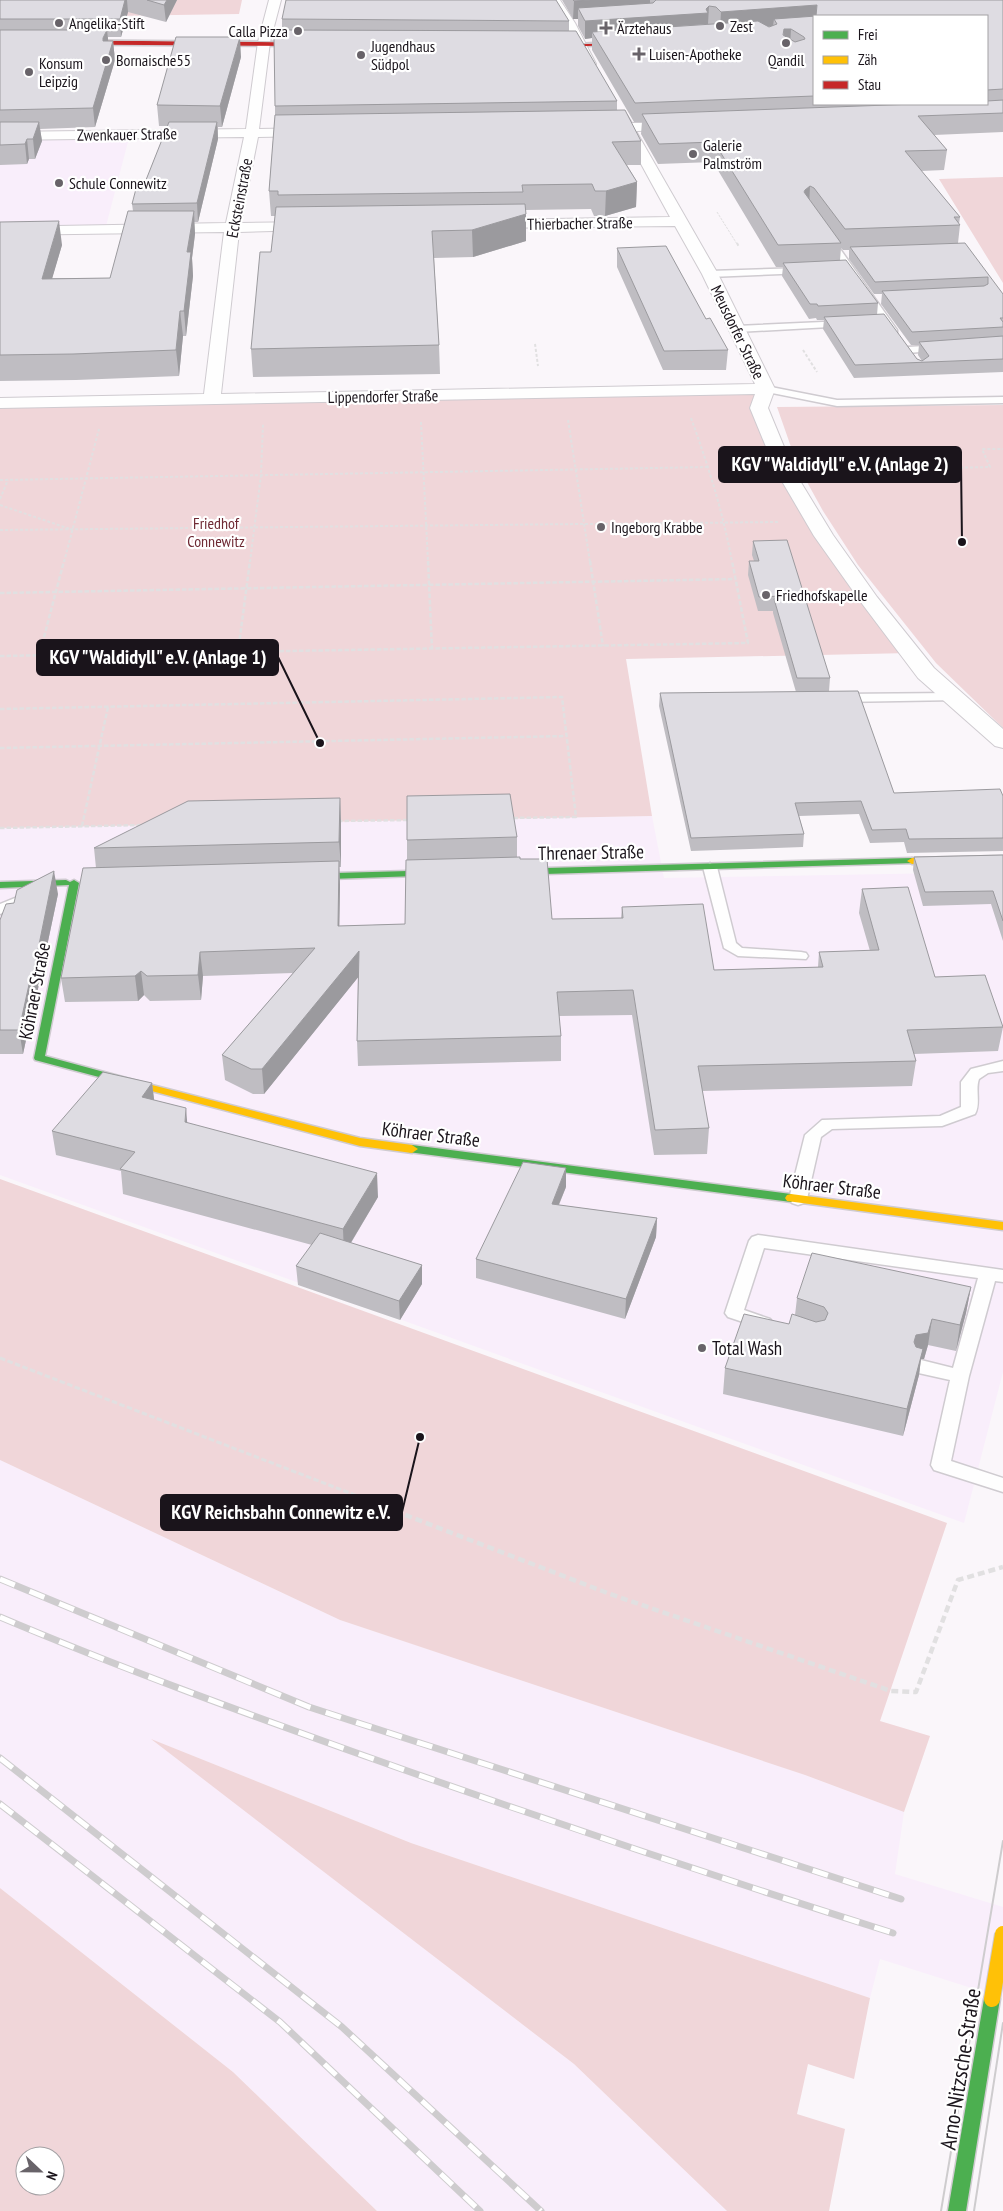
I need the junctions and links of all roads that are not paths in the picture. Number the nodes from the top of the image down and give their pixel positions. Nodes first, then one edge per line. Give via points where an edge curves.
1 (275, 0) edge
2 (554, 0) edge
3 (0, 42) edge
4 (637, 42) edge
5 (264, 43) junction
6 (322, 44) edge
7 (579, 45) junction
8 (535, 46) edge
9 (598, 78) edge
10 (614, 103) edge
11 (689, 126) edge
12 (629, 128) junction
13 (580, 129) edge
14 (252, 132) junction
15 (322, 132) edge
16 (0, 136) edge
17 (680, 221) junction
18 (476, 224) edge
19 (329, 226) edge
20 (232, 228) junction
21 (0, 231) edge
22 (824, 233) edge
23 (812, 271) edge
24 (710, 274) junction
25 (858, 324) edge
26 (737, 329) junction
27 (956, 347) edge
28 (908, 350) junction
29 (917, 362) edge
30 (766, 389) junction
31 (212, 398) junction
32 (1003, 400) edge
33 (0, 403) edge
34 (953, 697) junction
35 (824, 699) edge
36 (1003, 741) edge
37 (1003, 859) edge
38 (710, 866) junction
39 (503, 872) edge
40 (453, 873) edge
41 (293, 877) edge
42 (49, 884) junction
43 (0, 885) edge
44 (0, 910) edge
45 (801, 956) dead end
46 (1003, 1066) edge
47 (798, 1199) junction
48 (1003, 1226) edge
49 (996, 1275) edge
50 (778, 1328) edge
51 (921, 1367) edge
52 (960, 1376) junction
53 (1003, 1485) edge
54 (1003, 1934) edge
55 (957, 2211) edge

1 - 5 street, Ecksteinstraße
2 - 7 street via 573,22
3 - 5 street via 116,47
4 - 7 street
5 - 6 street
5 - 14 street, Ecksteinstraße
7 - 8 street
7 - 9 street
10 - 12 street, Meusdorfer Straße
11 - 12 street
12 - 13 street
12 - 17 street, Meusdorfer Straße
14 - 15 street, Zwenkauer Straße
14 - 16 street, Zwenkauer Straße
14 - 20 street, Ecksteinstraße
17 - 18 street, Thierbacher Straße
17 - 24 street, Meusdorfer Straße
19 - 20 street
20 - 21 street
20 - 31 street, Ecksteinstraße
22 - 28 lane via 845,254 846,270 877,299 882,323
23 - 24 lane
24 - 26 street, Meusdorfer Straße
25 - 26 lane
26 - 30 street, Meusdorfer Straße
27 - 28 lane
28 - 29 lane
30 - 31 street, Lippendorfer Straße
30 - 32 lane via 838,403
30 - 34 street, Meusdorfer Straße via 759,408 785,471 803,502 870,602 926,673
31 - 33 street, Lippendorfer Straße
34 - 35 lane
34 - 36 street, Meusdorfer Straße
37 - 38 street, Threnaer Straße
38 - 39 street, Threnaer Straße
38 - 45 lane via 729,946 738,952
40 - 41 street
42 - 43 street
42 - 44 lane
42 - 47 street, Köhraer Straße via 79,883 39,1058 360,1142
46 - 47 lane via 985,1067 971,1076 967,1090 969,1110 942,1121 828,1124 813,1135
47 - 48 street, Köhraer Straße
49 - 50 lane via 758,1241 734,1313
49 - 52 lane
51 - 52 lane
52 - 53 lane via 941,1466
54 - 55 street, Arno-Nitzsche-Straße, bridge

